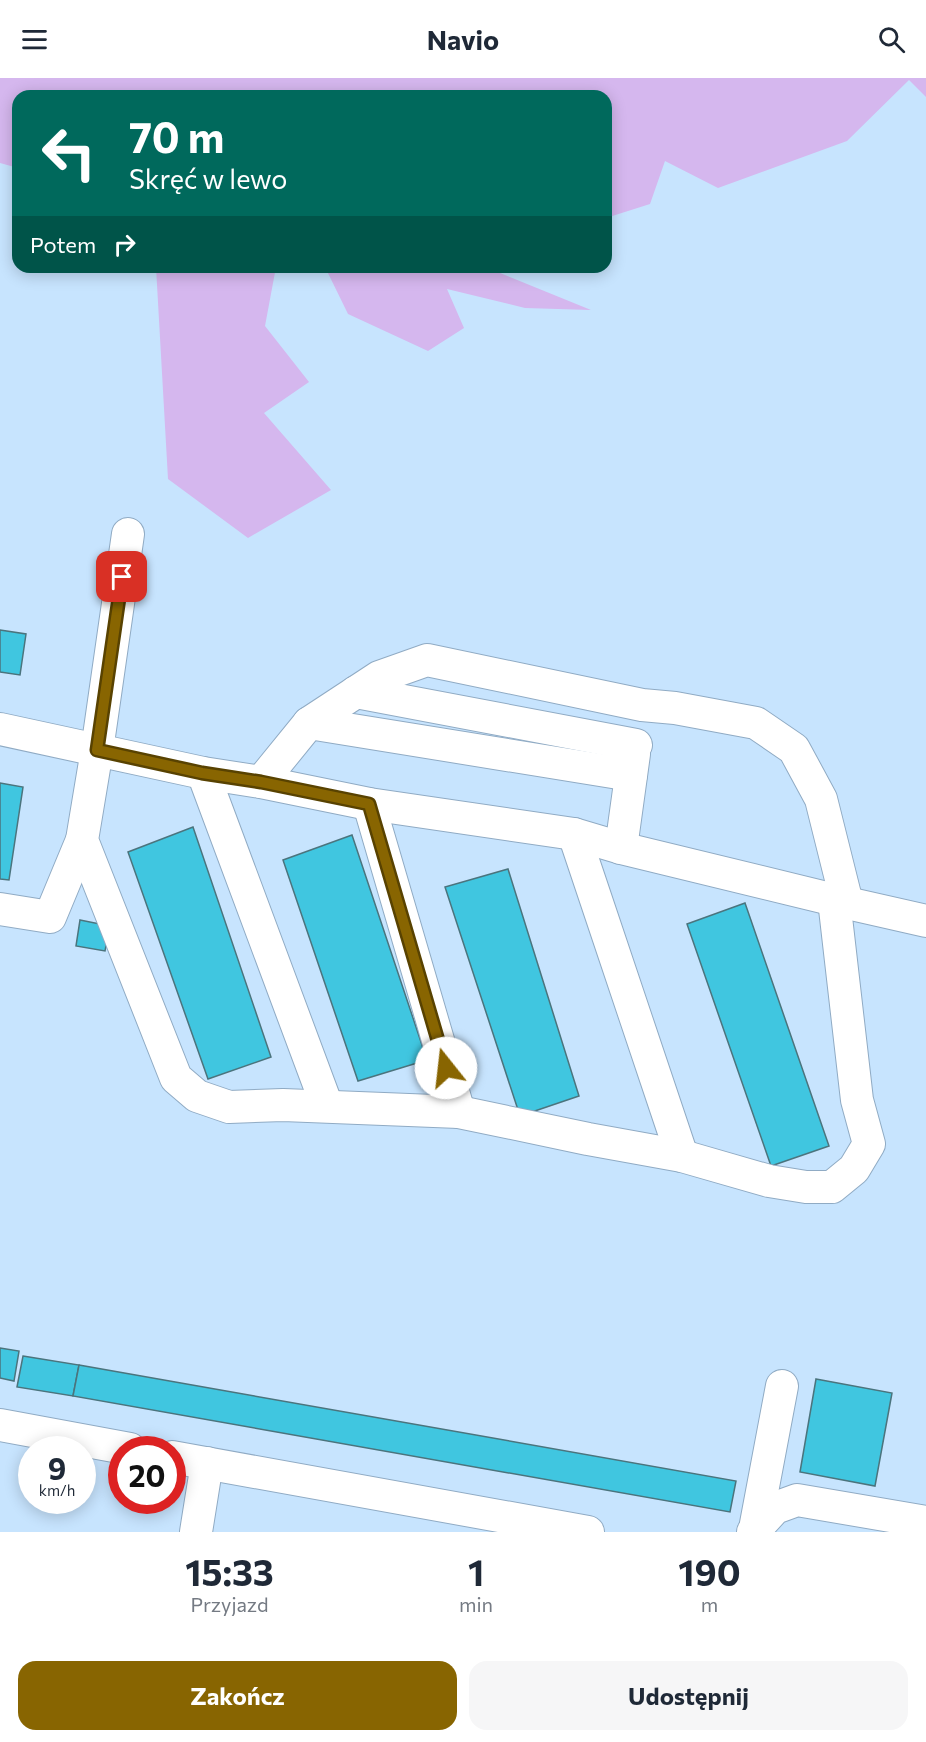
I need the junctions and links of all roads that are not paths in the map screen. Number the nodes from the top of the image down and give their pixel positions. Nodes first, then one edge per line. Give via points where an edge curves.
1 (128, 534) dead end
2 (356, 692) junction
3 (642, 705) junction
4 (309, 723) junction
5 (0, 729) edge
6 (636, 744) junction
7 (97, 750) junction
8 (202, 773) junction
9 (631, 775) junction
10 (261, 782) junction
11 (369, 804) junction
12 (574, 834) junction
13 (82, 840) junction
14 (621, 848) junction
15 (840, 902) junction
16 (0, 909) edge
17 (926, 921) edge
18 (327, 1106) junction
19 (459, 1112) junction
20 (682, 1156) junction
21 (782, 1386) dead end
22 (0, 1425) edge
23 (108, 1445) edge
24 (186, 1459) edge
25 (207, 1463) junction
26 (457, 1520) edge
27 (926, 1522) edge
28 (754, 1530) edge
29 (196, 1532) edge
30 (588, 1532) edge

1 - 7 lane
2 - 3 lane via 379,677 427,660
2 - 4 lane
2 - 6 lane
3 - 6 lane
3 - 15 lane via 756,723 794,749 821,799
4 - 9 lane
4 - 10 lane
5 - 7 lane
6 - 9 lane
7 - 8 lane
7 - 13 lane
8 - 10 lane
8 - 18 lane
9 - 14 lane
10 - 11 lane
11 - 12 lane
11 - 19 lane
12 - 14 lane
12 - 20 lane
13 - 16 lane via 50,917
13 - 18 lane via 176,1078 197,1096 229,1107
14 - 15 lane
15 - 17 lane
15 - 20 lane via 857,1100 868,1144 854,1169 831,1187 806,1187 769,1181
18 - 19 lane
19 - 20 lane
21 - 28 lane
22 - 23 lane
24 - 25 lane
25 - 26 lane
25 - 29 lane
26 - 30 lane
27 - 28 lane via 796,1500 775,1508

